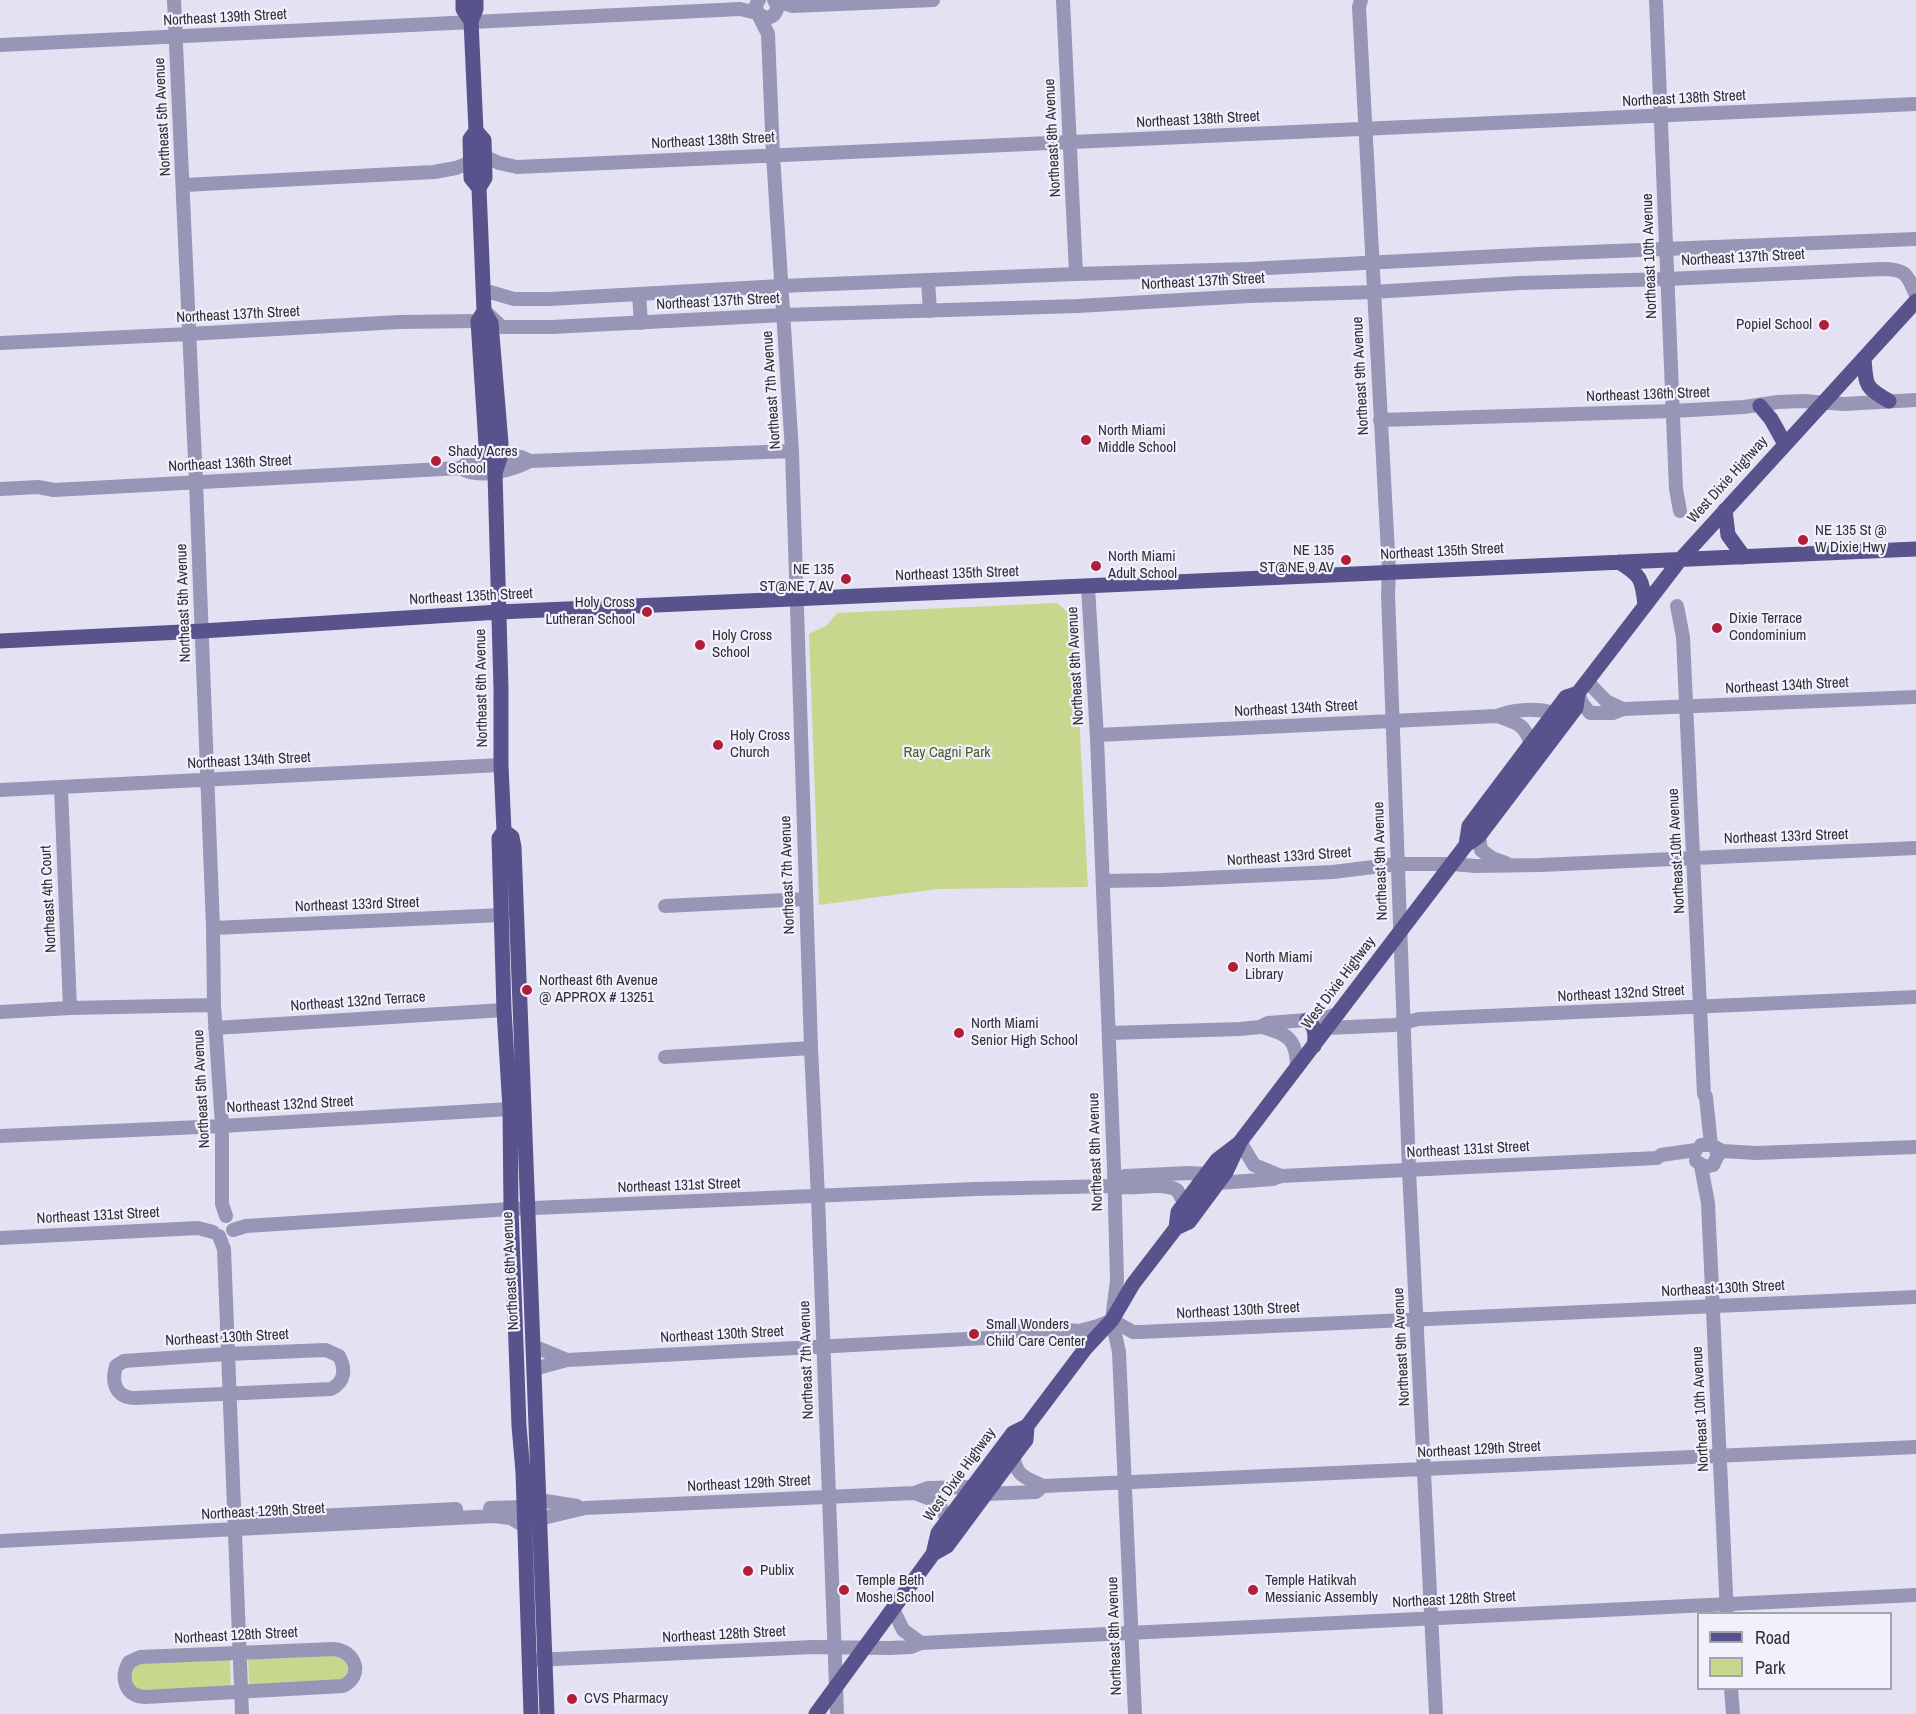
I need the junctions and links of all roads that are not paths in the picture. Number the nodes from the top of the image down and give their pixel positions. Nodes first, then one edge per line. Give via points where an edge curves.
1 (174, 0) edge
2 (463, 0) edge
3 (476, 0) edge
4 (933, 0) edge
5 (1063, 0) edge
6 (1656, 0) edge
7 (1359, 2) edge
8 (776, 7) edge
9 (758, 8) edge
10 (471, 21) junction
11 (768, 34) junction
12 (176, 38) junction
13 (0, 45) edge
14 (1916, 104) edge
15 (1660, 117) junction
16 (1366, 129) junction
17 (1070, 142) junction
18 (773, 155) junction
19 (478, 159) junction
20 (517, 167) junction
21 (434, 172) junction
22 (482, 183) junction
23 (184, 185) junction
24 (1916, 239) edge
25 (1666, 248) junction
26 (1372, 264) junction
27 (1248, 269) junction
28 (1076, 274) junction
29 (1667, 279) junction
30 (928, 281) junction
31 (781, 286) junction
32 (483, 290) junction
33 (1373, 292) junction
34 (639, 294) junction
35 (1249, 296) junction
36 (1916, 296) edge
37 (1916, 301) edge
38 (930, 311) junction
39 (783, 315) junction
40 (481, 316) junction
41 (641, 323) junction
42 (189, 334) junction
43 (0, 342) edge
44 (1864, 358) junction
45 (1916, 400) edge
46 (1889, 401) junction
47 (1823, 402) junction
48 (1760, 406) junction
49 (1673, 411) junction
50 (1380, 420) junction
51 (1785, 444) junction
52 (792, 451) junction
53 (530, 461) junction
54 (495, 463) junction
55 (196, 482) junction
56 (0, 489) edge
57 (1725, 510) junction
58 (1680, 511) dead end
59 (1916, 549) edge
60 (1744, 557) junction
61 (1680, 560) junction
62 (1619, 561) junction
63 (1389, 572) junction
64 (1088, 587) junction
65 (797, 599) junction
66 (1645, 605) junction
67 (1677, 606) dead end
68 (499, 612) junction
69 (202, 631) junction
70 (0, 641) edge
71 (1583, 687) junction
72 (1916, 697) edge
73 (1687, 707) junction
74 (1623, 709) junction
75 (1554, 713) junction
76 (1497, 716) junction
77 (1392, 720) junction
78 (1097, 735) junction
79 (1531, 744) junction
80 (501, 765) junction
81 (207, 780) junction
82 (61, 788) junction
83 (0, 790) edge
84 (504, 831) junction
85 (1479, 836) junction
86 (1466, 845) junction
87 (1916, 848) edge
88 (1694, 857) junction
89 (1397, 864) junction
90 (1453, 864) junction
91 (1514, 865) junction
92 (1103, 881) junction
93 (806, 899) junction
94 (665, 906) dead end
95 (502, 915) junction
96 (213, 928) junction
97 (1400, 932) junction
98 (518, 940) junction
99 (1916, 997) edge
100 (214, 1005) junction
101 (1700, 1007) junction
102 (70, 1008) junction
103 (504, 1010) junction
104 (0, 1012) edge
105 (1338, 1014) junction
106 (1307, 1020) junction
107 (1404, 1023) junction
108 (1260, 1027) junction
109 (215, 1028) junction
110 (1327, 1028) junction
111 (1109, 1033) junction
112 (1314, 1046) junction
113 (811, 1048) junction
114 (665, 1057) dead end
115 (1297, 1068) junction
116 (510, 1109) junction
117 (222, 1126) junction
118 (0, 1136) edge
119 (1240, 1142) junction
120 (1916, 1147) edge
121 (1706, 1156) junction
122 (1409, 1170) junction
123 (1281, 1176) junction
124 (1212, 1179) junction
125 (1114, 1186) junction
126 (818, 1197) junction
127 (1185, 1204) junction
128 (519, 1209) junction
129 (225, 1226) junction
130 (1176, 1228) junction
131 (0, 1238) edge
132 (1916, 1297) edge
133 (1712, 1306) junction
134 (1417, 1319) junction
135 (1112, 1320) junction
136 (533, 1346) junction
137 (823, 1346) junction
138 (227, 1354) junction
139 (567, 1360) junction
140 (534, 1369) junction
141 (229, 1393) junction
142 (1027, 1426) junction
143 (1916, 1447) edge
144 (1720, 1455) junction
145 (1014, 1456) junction
146 (1425, 1469) junction
147 (523, 1472) junction
148 (1126, 1483) junction
149 (1043, 1486) junction
150 (979, 1491) junction
151 (914, 1493) junction
152 (829, 1496) junction
153 (539, 1500) junction
154 (524, 1507) junction
155 (585, 1508) junction
156 (539, 1519) junction
157 (947, 1521) junction
158 (234, 1525) junction
159 (525, 1526) junction
160 (0, 1532) edge
161 (0, 1541) edge
162 (540, 1546) junction
163 (933, 1554) junction
164 (1916, 1595) edge
165 (1726, 1608) edge
166 (893, 1609) junction
167 (1432, 1617) junction
168 (1131, 1633) junction
169 (921, 1643) junction
170 (834, 1647) junction
171 (864, 1648) junction
172 (239, 1653) junction
173 (545, 1659) junction
174 (528, 1660) junction
175 (837, 1686) junction
176 (1731, 1690) edge
177 (241, 1692) junction
178 (242, 1714) edge
179 (531, 1714) edge
180 (547, 1714) edge
181 (816, 1714) edge
182 (837, 1714) edge
183 (1135, 1714) edge
184 (1436, 1714) edge
185 (1733, 1714) edge

1 - 12 street, Northeast 5th Avenue
2 - 10 main road, Northeast 6th Avenue via 463,9
3 - 10 main road, Northeast 6th Avenue
4 - 8 street
5 - 17 street, Northeast 8th Avenue
6 - 15 street, Northeast 10th Avenue
7 - 16 street, Northeast 9th Avenue
8 - 9 street, Northeast 139th Street via 766,18
8 - 11 street, Northeast 7th Avenue
9 - 10 street, Northeast 139th Street
9 - 11 street, Northeast 7th Avenue
10 - 12 street, Northeast 139th Street
10 - 19 main road, Northeast 6th Avenue via 476,131 470,139
11 - 18 street, Northeast 7th Avenue
12 - 13 street, Northeast 139th Street
12 - 23 street, Northeast 5th Avenue
14 - 15 street, Northeast 138th Street
15 - 16 street, Northeast 138th Street
15 - 25 street, Northeast 10th Avenue
16 - 17 street, Northeast 138th Street
16 - 26 street, Northeast 9th Avenue
17 - 18 street, Northeast 138th Street
17 - 28 street, Northeast 8th Avenue
18 - 20 street, Northeast 138th Street
18 - 31 street, Northeast 7th Avenue
19 - 20 street, Northeast 138th Street
19 - 21 street
19 - 22 main road, Northeast 6th Avenue via 471,178
20 - 22 street via 495,173
21 - 22 street
21 - 23 street
22 - 32 main road, Northeast 6th Avenue
23 - 42 street, Northeast 5th Avenue
24 - 25 street, Northeast 137th Street
25 - 26 street, Northeast 137th Street
25 - 29 street, Northeast 10th Avenue
26 - 27 street, Northeast 137th Street
26 - 33 street, Northeast 9th Avenue
27 - 28 street, Northeast 137th Street
27 - 35 street
28 - 30 street, Northeast 137th Street
29 - 33 street, Northeast 137th Street
29 - 36 street, Northeast 137th Street via 1895,269 1906,274
29 - 49 street, Northeast 10th Avenue
30 - 31 street, Northeast 137th Street
30 - 38 street
31 - 34 street, Northeast 137th Street
31 - 39 street, Northeast 7th Avenue
32 - 34 street, Northeast 137th Street via 514,299
32 - 40 main road, Northeast 6th Avenue
33 - 35 street, Northeast 137th Street
33 - 50 street, Northeast 9th Avenue
34 - 41 street
35 - 38 street, Northeast 137th Street
37 - 44 main road, West Dixie Highway
38 - 39 street, Northeast 137th Street
39 - 41 street, Northeast 137th Street
39 - 52 street, Northeast 7th Avenue
40 - 41 street, Northeast 137th Street via 502,327
40 - 42 street, Northeast 137th Street
40 - 54 main road, Northeast 6th Avenue via 491,322
42 - 43 street, Northeast 137th Street
42 - 55 street, Northeast 5th Avenue
44 - 46 main road via 1867,385
44 - 47 main road, West Dixie Highway
45 - 46 street, Northeast 136th Street
46 - 47 street, Northeast 136th Street
47 - 48 street, Northeast 136th Street
47 - 51 main road, West Dixie Highway
48 - 49 street, Northeast 136th Street
48 - 51 main road
49 - 50 street, Northeast 136th Street
49 - 58 street, Northeast 10th Avenue
50 - 63 street, Northeast 9th Avenue
51 - 57 main road, West Dixie Highway
52 - 53 street, Northeast 136th Street
52 - 65 street, Northeast 7th Avenue
53 - 54 street, Northeast 136th Street via 521,457
53 - 54 street, Northeast 136th Street via 520,467
54 - 55 street, Northeast 136th Street via 465,472 461,468
54 - 68 main road, Northeast 6th Avenue
55 - 56 street, Northeast 136th Street
55 - 69 street, Northeast 5th Avenue
57 - 60 main road via 1728,535
57 - 61 main road, West Dixie Highway
59 - 60 main road, Northeast 135th Street
60 - 61 main road, Northeast 135th Street
61 - 62 main road, Northeast 135th Street
61 - 66 main road, West Dixie Highway
62 - 63 main road, Northeast 135th Street
62 - 66 main road via 1640,578
63 - 64 main road, Northeast 135th Street
63 - 77 street, Northeast 9th Avenue
64 - 65 main road, Northeast 135th Street
64 - 78 street, Northeast 8th Avenue
65 - 68 main road, Northeast 135th Street
65 - 93 street, Northeast 7th Avenue
66 - 71 main road, West Dixie Highway
67 - 73 street, Northeast 10th Avenue via 1683,629
68 - 69 main road, Northeast 135th Street
68 - 80 main road, Northeast 6th Avenue
69 - 70 main road, Northeast 135th Street
69 - 81 street, Northeast 5th Avenue
71 - 74 street
71 - 74 street, Northeast 134th Street via 1582,704 1590,713
71 - 75 main road, West Dixie Highway via 1566,697
71 - 85 main road, West Dixie Highway via 1576,708
72 - 73 street, Northeast 134th Street
73 - 74 street, Northeast 134th Street
73 - 88 street, Northeast 10th Avenue
75 - 76 street, Northeast 134th Street via 1536,710
75 - 79 main road, West Dixie Highway
76 - 77 street, Northeast 134th Street
76 - 79 street, Northeast 134th Street via 1526,730
77 - 78 street, Northeast 134th Street
77 - 89 street, Northeast 9th Avenue
78 - 92 street, Northeast 8th Avenue
79 - 86 main road, West Dixie Highway via 1469,826
80 - 81 street, Northeast 134th Street
80 - 84 main road, Northeast 6th Avenue
81 - 82 street, Northeast 134th Street
81 - 96 street, Northeast 5th Avenue
82 - 83 street, Northeast 134th Street
82 - 102 street, Northeast 4th Court
84 - 95 main road, Northeast 6th Avenue via 500,838
84 - 98 main road, Northeast 6th Avenue via 513,838
85 - 86 main road, West Dixie Highway
85 - 91 street, Northeast 133rd Street via 1481,850
86 - 90 main road, West Dixie Highway
87 - 88 street, Northeast 133rd Street
88 - 91 street, Northeast 133rd Street
88 - 101 street, Northeast 10th Avenue
89 - 90 street, Northeast 133rd Street
89 - 92 street, Northeast 133rd Street via 1333,873
89 - 97 street, Northeast 9th Avenue
90 - 91 street, Northeast 133rd Street
90 - 97 main road, West Dixie Highway
92 - 111 street, Northeast 8th Avenue
93 - 94 street
93 - 113 street, Northeast 7th Avenue
95 - 96 street, Northeast 133rd Street
95 - 98 main road
95 - 103 main road, Northeast 6th Avenue
96 - 100 street, Northeast 5th Avenue
97 - 105 main road, West Dixie Highway
97 - 107 street, Northeast 9th Avenue
98 - 128 main road, Northeast 6th Avenue
99 - 101 street, Northeast 132nd Street
100 - 102 street
100 - 109 street, Northeast 5th Avenue
101 - 107 street, Northeast 132nd Street via 1419,1019
101 - 121 street, Northeast 10th Avenue
102 - 104 street
103 - 109 street, Northeast 132nd Terrace
103 - 116 main road, Northeast 6th Avenue
105 - 106 street
105 - 110 main road, West Dixie Highway
106 - 108 street
106 - 112 main road via 1314,1027
107 - 110 street, Northeast 132nd Street
107 - 122 street, Northeast 9th Avenue
108 - 111 street
108 - 115 street via 1288,1036 1296,1050
109 - 117 street, Northeast 5th Avenue
110 - 112 main road, West Dixie Highway
111 - 125 street, Northeast 8th Avenue
112 - 115 main road, West Dixie Highway
113 - 114 street
113 - 126 street, Northeast 7th Avenue
115 - 119 main road, West Dixie Highway
116 - 117 street, Northeast 132nd Street
116 - 128 main road, Northeast 6th Avenue
117 - 118 street, Northeast 132nd Street
117 - 129 street, Northeast 5th Avenue
119 - 123 street, Northeast 131st Street via 1254,1165
119 - 124 main road, West Dixie Highway via 1217,1160
120 - 121 street, Northeast 131st Street
121 - 122 street, Northeast 131st Street via 1661,1155
121 - 133 street, Northeast 10th Avenue
122 - 123 street, Northeast 131st Street
122 - 134 street, Northeast 9th Avenue
123 - 124 street, Northeast 131st Street
124 - 125 street, Northeast 131st Street via 1189,1173 1125,1176
124 - 127 main road, West Dixie Highway
124 - 130 main road, West Dixie Highway via 1189,1222
125 - 126 street, Northeast 131st Street
125 - 127 street, Northeast 131st Street via 1171,1188 1177,1190
125 - 135 street, Northeast 8th Avenue via 1117,1280
126 - 128 street, Northeast 131st Street
126 - 137 street, Northeast 7th Avenue
127 - 130 main road, West Dixie Highway via 1178,1212
128 - 129 street, Northeast 131st Street
128 - 136 main road, Northeast 6th Avenue
128 - 147 main road, Northeast 6th Avenue via 519,1426
129 - 131 street, Northeast 131st Street
129 - 138 street, Northeast 5th Avenue
130 - 135 main road, West Dixie Highway via 1133,1284
132 - 133 street, Northeast 130th Street
133 - 134 street, Northeast 130th Street
133 - 144 street, Northeast 10th Avenue
134 - 135 street, Northeast 130th Street via 1133,1332
134 - 146 street, Northeast 9th Avenue
135 - 137 street, Northeast 130th Street via 1079,1331 1016,1331 986,1338
135 - 142 main road, West Dixie Highway
135 - 148 street, Northeast 8th Avenue via 1119,1352
136 - 139 street, Northeast 130th Street
136 - 140 main road, Northeast 6th Avenue
137 - 139 street, Northeast 130th Street
137 - 152 street, Northeast 7th Avenue
138 - 141 street, Northeast 5th Avenue
138 - 141 street, Northeast 130th Street via 124,1361 116,1366 113,1380 116,1390 130,1398
138 - 141 street, Northeast 130th Street via 326,1350 339,1356 344,1370 340,1383 331,1389
139 - 140 street, Northeast 130th Street
140 - 153 main road, Northeast 6th Avenue
141 - 158 street, Northeast 5th Avenue
142 - 145 main road, West Dixie Highway via 1026,1440
142 - 150 main road, West Dixie Highway via 1013,1433
143 - 144 street, Northeast 129th Street
144 - 146 street, Northeast 129th Street
144 - 165 street, Northeast 10th Avenue
145 - 149 street via 1022,1475
145 - 150 main road, West Dixie Highway
146 - 148 street, Northeast 129th Street
146 - 167 street, Northeast 9th Avenue
147 - 154 main road, Northeast 6th Avenue
147 - 156 main road
148 - 149 street, Northeast 129th Street
148 - 168 street, Northeast 8th Avenue
149 - 150 street, Northeast 129th Street via 1036,1492
150 - 151 street, Northeast 129th Street via 928,1488
150 - 157 main road, West Dixie Highway
150 - 163 main road, West Dixie Highway via 947,1546
151 - 152 street, Northeast 129th Street
151 - 157 street, Northeast 129th Street via 938,1503
152 - 155 street, Northeast 129th Street
152 - 170 street, Northeast 7th Avenue
153 - 155 street, Northeast 129th Street
153 - 156 main road, Northeast 6th Avenue
154 - 158 street, Northeast 129th Street
154 - 159 main road, Northeast 6th Avenue
154 - 162 main road
155 - 156 street, Northeast 129th Street
156 - 162 main road, Northeast 6th Avenue
157 - 163 main road, West Dixie Highway via 938,1533
158 - 159 street, Northeast 129th Street via 494,1516 511,1518
158 - 160 street, Northeast 129th Street
158 - 161 street, Northeast 129th Street
158 - 172 street, Northeast 5th Avenue
159 - 174 main road, Northeast 6th Avenue
162 - 173 main road, Northeast 6th Avenue
163 - 166 main road, West Dixie Highway
164 - 165 street, Northeast 128th Street
165 - 167 street, Northeast 128th Street
166 - 169 street via 903,1630
166 - 171 main road, West Dixie Highway
167 - 168 street, Northeast 128th Street
167 - 184 street, Northeast 9th Avenue
168 - 169 street, Northeast 128th Street
168 - 183 street, Northeast 8th Avenue
169 - 171 street, Northeast 128th Street via 911,1647
170 - 171 street, Northeast 128th Street
170 - 173 street, Northeast 128th Street
170 - 175 street, Northeast 7th Avenue
171 - 175 main road, West Dixie Highway
172 - 177 street, Northeast 5th Avenue
172 - 177 street, Northeast 128th Street via 334,1648 347,1652 354,1663 352,1680 343,1686
172 - 177 street, Northeast 128th Street via 134,1659 126,1667 125,1684 138,1697
173 - 174 street, Northeast 128th Street
173 - 180 main road, Northeast 6th Avenue
174 - 179 main road, Northeast 6th Avenue
175 - 181 main road, West Dixie Highway
175 - 182 street, Northeast 7th Avenue
176 - 185 street
177 - 178 street, Northeast 5th Avenue

